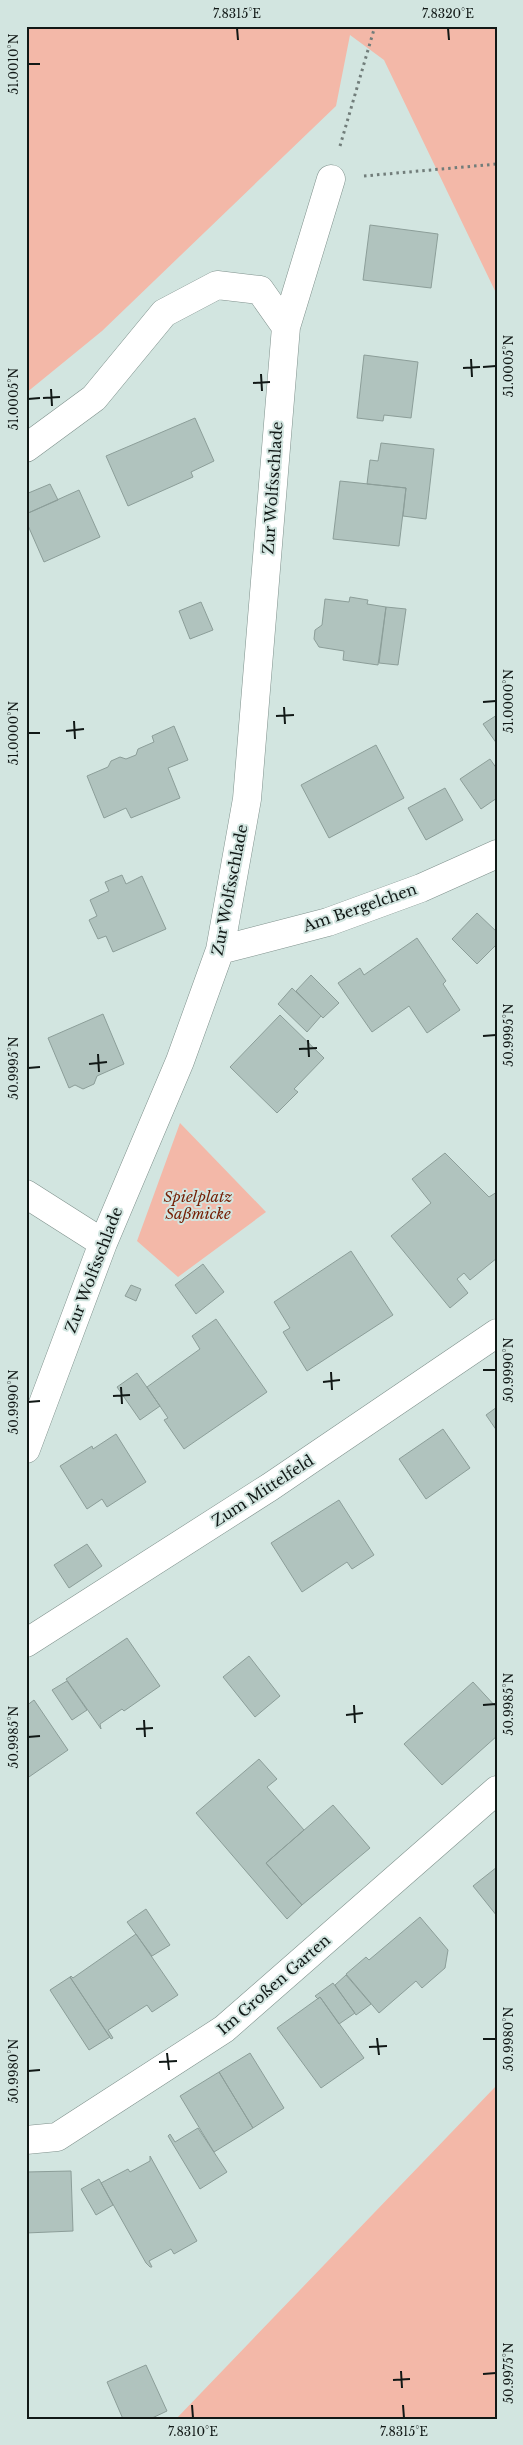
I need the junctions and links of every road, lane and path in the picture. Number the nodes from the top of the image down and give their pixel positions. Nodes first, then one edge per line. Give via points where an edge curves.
1 (375, 26) edge
2 (497, 164) edge
3 (330, 179) junction
4 (286, 327) junction
5 (26, 448) edge
6 (497, 854) edge
7 (220, 950) junction
8 (26, 1194) edge
9 (103, 1242) junction
10 (497, 1333) edge
11 (26, 1449) edge
12 (26, 1643) edge
13 (497, 1790) edge
14 (26, 2140) edge

1 - 3 path
2 - 3 path
3 - 4 street, Zur Wolfsschlade
4 - 5 street via 260,290 217,285 164,313 94,398
4 - 7 street, Zur Wolfsschlade via 247,799
6 - 7 street, Am Bergelchen via 421,888 328,922
7 - 9 street, Zur Wolfsschlade via 180,1061
8 - 9 street
9 - 11 street, Zur Wolfsschlade
10 - 12 street, Zum Mittelfeld via 270,1487
13 - 14 street, Im Großen Garten via 224,2029 57,2137

